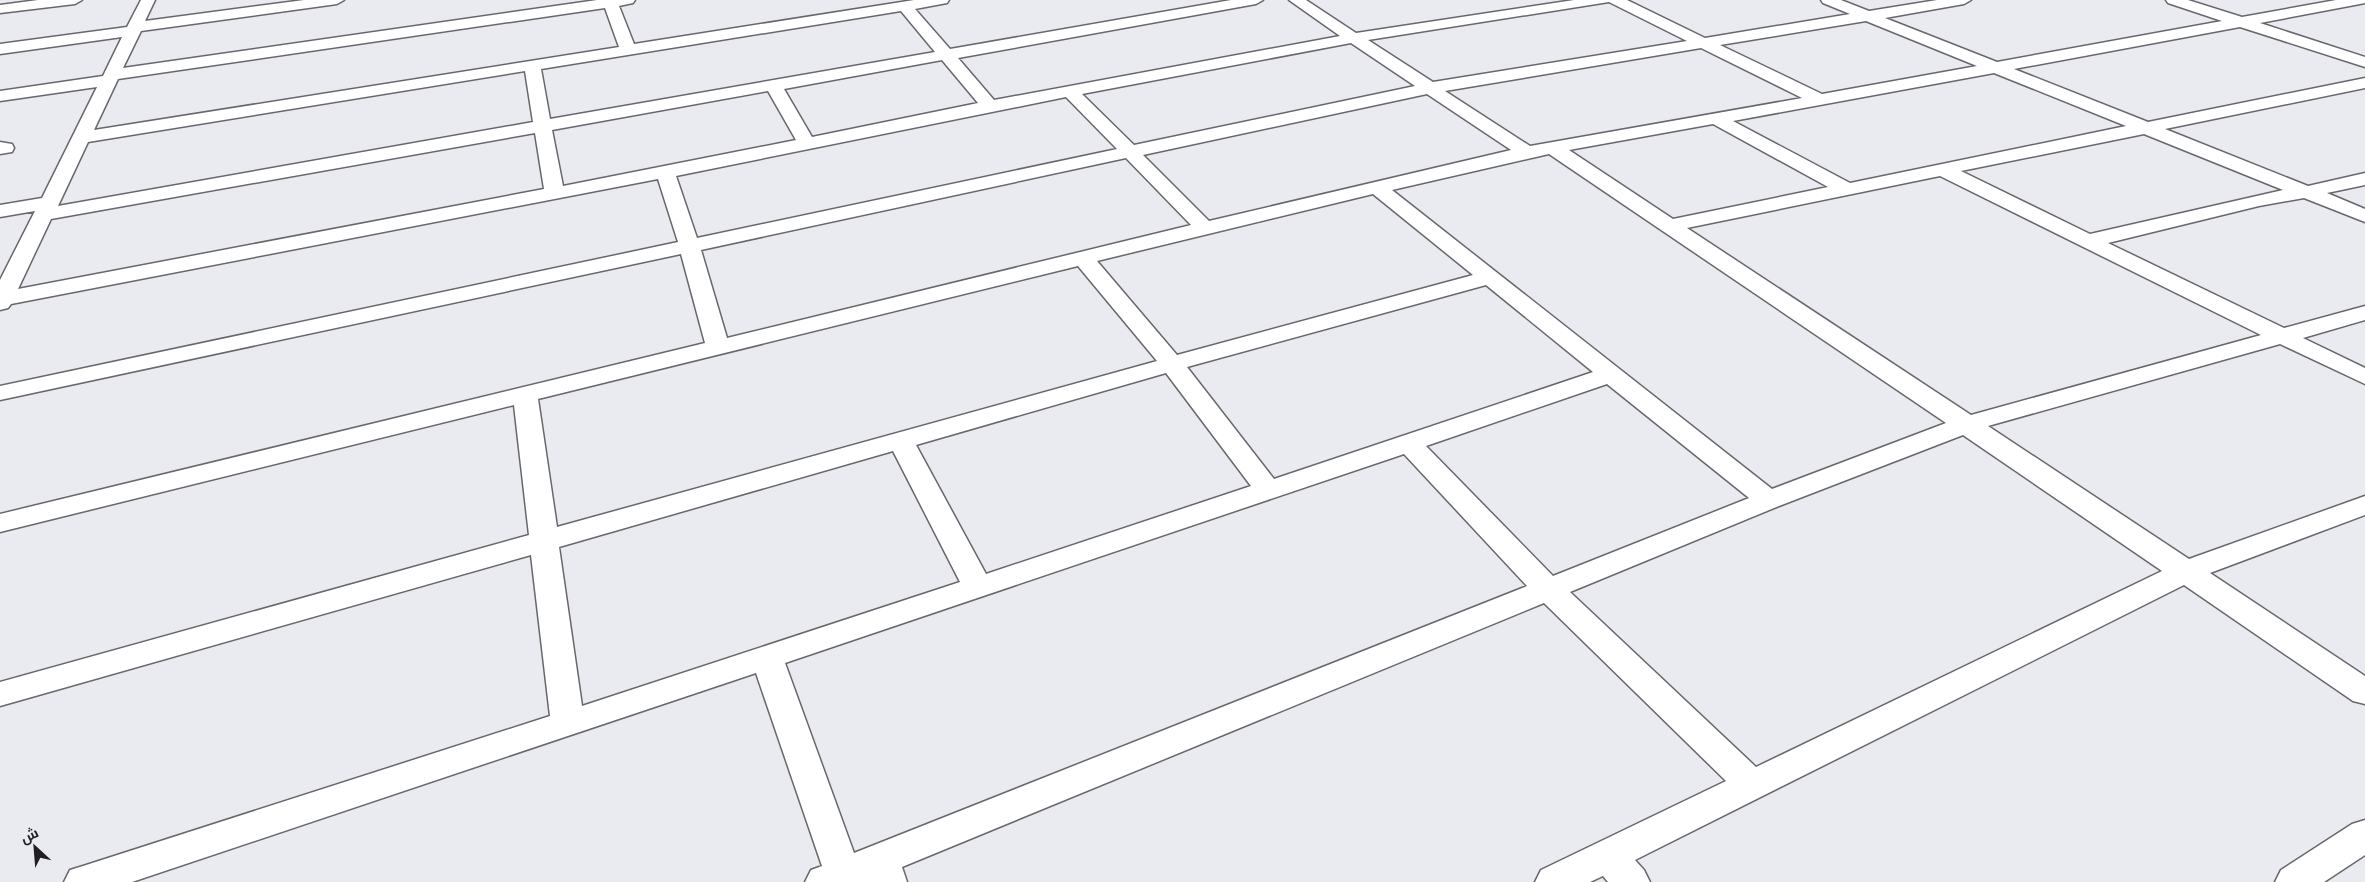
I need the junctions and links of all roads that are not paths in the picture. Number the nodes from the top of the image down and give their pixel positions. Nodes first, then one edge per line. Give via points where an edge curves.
1 (75, 0) edge
2 (148, 0) edge
3 (337, 0) edge
4 (628, 0) edge
5 (942, 0) edge
6 (1256, 0) edge
7 (1296, 0) edge
8 (1603, 0) edge
9 (1615, 0) edge
10 (1828, 0) edge
11 (1964, 0) edge
12 (2173, 0) edge
13 (2360, 0) edge
14 (610, 1) edge
15 (905, 6) junction
16 (0, 9) edge
17 (1867, 16) junction
18 (2242, 23) junction
19 (134, 29) junction
20 (1353, 38) junction
21 (1704, 43) junction
22 (0, 49) edge
23 (628, 50) junction
24 (946, 55) junction
25 (2365, 62) edge
26 (532, 65) junction
27 (1995, 68) junction
28 (111, 77) junction
29 (2365, 83) edge
30 (773, 86) junction
31 (1430, 88) junction
32 (1070, 91) junction
33 (0, 96) edge
34 (1820, 100) junction
35 (990, 106) junction
36 (1714, 118) junction
37 (543, 125) junction
38 (2144, 129) junction
39 (83, 136) junction
40 (807, 143) junction
41 (1552, 147) junction
42 (1129, 152) junction
43 (1527, 152) junction
44 (1941, 169) junction
45 (664, 172) junction
46 (2365, 179) edge
47 (1376, 188) junction
48 (1845, 188) junction
49 (2307, 192) junction
50 (554, 193) junction
51 (47, 208) junction
52 (0, 210) edge
53 (2365, 216) edge
54 (1668, 226) junction
55 (1205, 228) junction
56 (2088, 241) junction
57 (689, 246) junction
58 (1084, 258) junction
59 (1488, 278) junction
60 (2, 294) edge
61 (2365, 313) edge
62 (2280, 336) junction
63 (718, 348) junction
64 (1172, 364) junction
65 (1611, 374) junction
66 (2365, 377) edge
67 (0, 393) edge
68 (525, 395) junction
69 (1968, 424) junction
70 (901, 442) junction
71 (1410, 445) junction
72 (1268, 490) junction
73 (1769, 500) junction
74 (2365, 504) edge
75 (0, 523) edge
76 (544, 543) junction
77 (2187, 571) junction
78 (978, 587) junction
79 (1549, 590) junction
80 (767, 658) junction
81 (2365, 692) edge
82 (0, 694) edge
83 (568, 724) junction
84 (1751, 784) junction
85 (2365, 835) edge
86 (1619, 868) edge
87 (884, 871) edge
88 (833, 878) edge
89 (83, 882) edge
90 (1554, 882) edge
91 (2294, 882) edge

1 - 16 street
2 - 19 street
3 - 19 street
4 - 14 street
5 - 15 street
6 - 24 street
7 - 20 street
8 - 20 street
9 - 21 street
10 - 17 street
11 - 17 street
12 - 18 street
13 - 18 street
14 - 23 street
14 - 28 street
15 - 23 street
15 - 24 street
17 - 21 street
17 - 27 street
18 - 25 street
18 - 27 street
19 - 22 street
19 - 28 street
20 - 31 street
20 - 32 street
21 - 31 street
21 - 34 street
23 - 26 street
24 - 30 street
24 - 35 street
26 - 37 street
26 - 39 street
27 - 34 street
27 - 38 street
28 - 33 street
28 - 39 street
29 - 38 street
30 - 37 street
30 - 40 street
31 - 42 street
31 - 43 street
32 - 35 street
32 - 42 street
34 - 36 street
35 - 40 street
36 - 41 street
36 - 48 street
37 - 50 street
37 - 51 street
38 - 44 street
38 - 49 street
39 - 51 street
40 - 45 street
41 - 43 street
41 - 54 street
42 - 55 street
42 - 57 street
43 - 47 street
44 - 48 street
44 - 56 street
45 - 50 street
45 - 57 street
46 - 49 street
47 - 55 street
47 - 59 street
48 - 54 street
49 - 53 street
49 - 56 street via 2259,200
50 - 60 street
51 - 52 street
51 - 60 street
54 - 69 street
55 - 58 street
56 - 62 street
57 - 63 street
57 - 67 street
58 - 63 street
58 - 64 street
59 - 64 street
59 - 65 street
61 - 62 street
62 - 66 street
62 - 69 street
63 - 68 street
64 - 70 street
64 - 72 street
65 - 71 street
65 - 73 street
68 - 75 street
68 - 76 street
69 - 73 street
69 - 77 street
70 - 76 street
70 - 78 street
71 - 72 street
71 - 79 street
72 - 78 street
73 - 79 street
74 - 77 street
76 - 82 street
76 - 83 street
77 - 81 street
77 - 84 street
78 - 80 street
79 - 84 street
79 - 87 street
80 - 83 street
80 - 88 street
83 - 89 street
84 - 86 street
85 - 91 street
86 - 90 street
87 - 88 street

